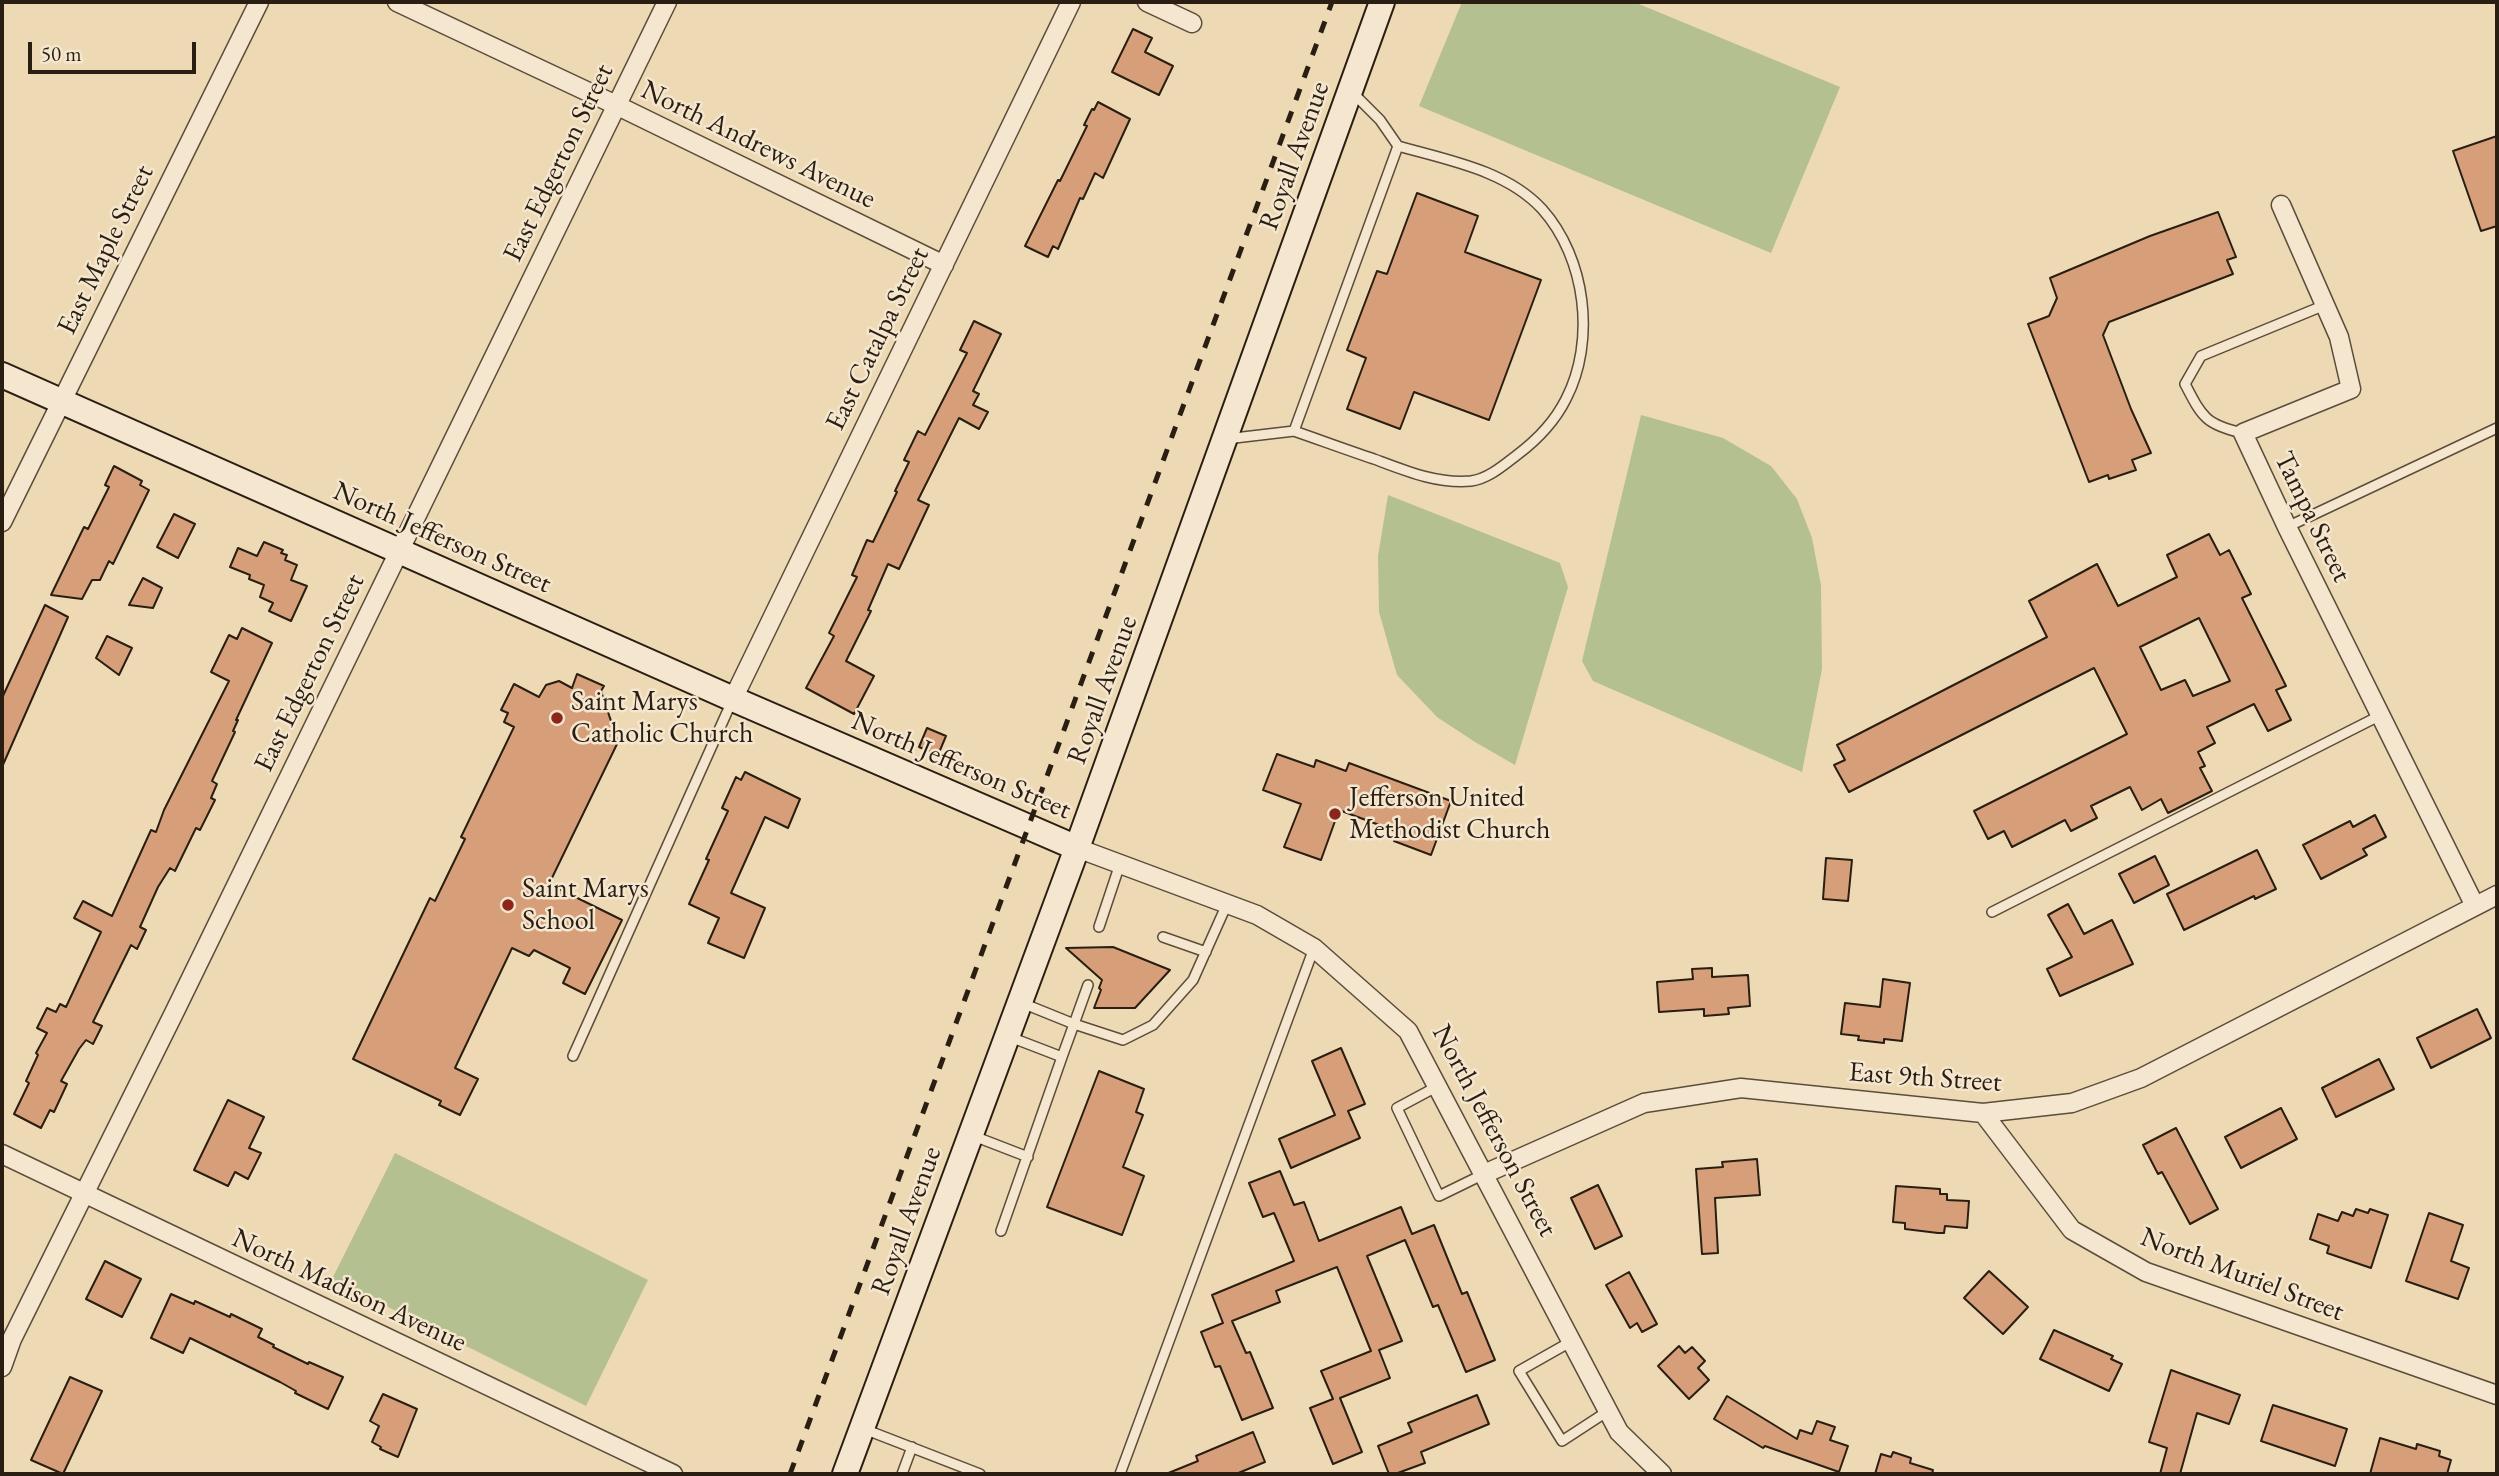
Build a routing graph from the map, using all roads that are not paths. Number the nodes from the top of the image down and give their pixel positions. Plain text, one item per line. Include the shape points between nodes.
1 (259, 2) edge
2 (397, 2) edge
3 (667, 2) edge
4 (1071, 2) edge
5 (1147, 2) edge
6 (1382, 2) edge
7 (1192, 23) dead end
8 (1350, 90) junction
9 (616, 105) junction
10 (1398, 146) junction
11 (2281, 205) dead end
12 (944, 265) junction
13 (2325, 305) junction
14 (2, 375) edge
15 (60, 401) junction
16 (2497, 428) edge
17 (1294, 431) junction
18 (2243, 433) junction
19 (1224, 440) junction
20 (2, 522) edge
21 (2287, 527) junction
22 (398, 551) junction
23 (733, 699) junction
24 (2381, 715) junction
25 (1077, 848) junction
26 (1120, 864) junction
27 (2497, 895) edge
28 (1227, 904) junction
29 (2475, 906) junction
30 (1992, 912) dead end
31 (1099, 927) dead end
32 (1163, 937) dead end
33 (1314, 948) junction
34 (1206, 952) junction
35 (1088, 985) dead end
36 (1020, 1003) junction
37 (1074, 1024) junction
38 (1007, 1036) junction
39 (573, 1056) dead end
40 (1062, 1057) junction
41 (1438, 1086) junction
42 (1983, 1113) junction
43 (971, 1135) junction
44 (2, 1154) edge
45 (1028, 1157) junction
46 (1484, 1174) junction
47 (85, 1195) junction
48 (1001, 1231) dead end
49 (1572, 1341) junction
50 (2, 1367) edge
51 (2494, 1388) edge
52 (1608, 1411) junction
53 (862, 1428) junction
54 (912, 1447) junction
55 (673, 1474) edge
56 (845, 1474) edge
57 (902, 1474) edge
58 (980, 1474) edge
59 (1121, 1474) edge
60 (1662, 1474) edge

1 - 15 street, East Maple Street
2 - 9 street, North Andrews Avenue
3 - 9 street, East Edgerton Street
4 - 12 street, East Catalpa Street
5 - 7 street
6 - 8 street, Royall Avenue
8 - 10 lane
8 - 19 street, Royall Avenue
9 - 12 street, North Andrews Avenue
9 - 22 street, East Edgerton Street
10 - 17 lane
10 - 17 lane via 1506,180 1542,209 1556,228 1579,280 1582,311 1578,363 1567,397 1541,434 1497,470 1476,480 1422,477
11 - 13 street, Tampa Street
12 - 23 street, East Catalpa Street
13 - 18 street, Tampa Street via 2339,337 2351,389
13 - 18 lane via 2201,356 2185,384 2200,413 2219,428
14 - 15 street, North Jefferson Street
15 - 20 street, East Maple Street
15 - 22 street, North Jefferson Street
16 - 21 lane
17 - 19 lane
18 - 21 street, Tampa Street
19 - 25 street, Royall Avenue
21 - 24 street, Tampa Street
22 - 23 street, North Jefferson Street
22 - 47 street, East Edgerton Street
23 - 25 street, North Jefferson Street
23 - 39 lane
24 - 29 street, Tampa Street
24 - 30 lane
25 - 26 street, North Jefferson Street
25 - 36 street, Royall Avenue
26 - 28 street, North Jefferson Street
26 - 31 lane
27 - 29 street, East 9th Street
28 - 33 street, North Jefferson Street via 1257,915
28 - 34 lane
29 - 42 street, East 9th Street via 2141,1078 2072,1103
32 - 34 lane
33 - 41 street, North Jefferson Street via 1408,1031
33 - 59 lane
34 - 37 lane via 1193,980 1153,1025 1123,1040
35 - 37 lane
36 - 37 lane
36 - 38 street, Royall Avenue
37 - 40 lane
38 - 40 lane
38 - 43 street, Royall Avenue
40 - 45 lane
41 - 46 street, North Jefferson Street
41 - 46 lane via 1397,1108 1439,1196
42 - 46 street, East 9th Street via 1741,1088 1643,1103
42 - 51 street, North Muriel Street via 2071,1230 2146,1272
43 - 45 lane
43 - 53 street, Royall Avenue
44 - 47 street, North Madison Avenue
45 - 48 lane
46 - 49 street, North Jefferson Street
47 - 50 street, East Edgerton Street
47 - 55 street, North Madison Avenue
49 - 52 street, North Jefferson Street
49 - 52 lane via 1520,1371 1562,1441
52 - 60 street, North Jefferson Street via 1619,1432
53 - 54 lane
53 - 56 street, Royall Avenue
54 - 57 lane
54 - 58 lane

